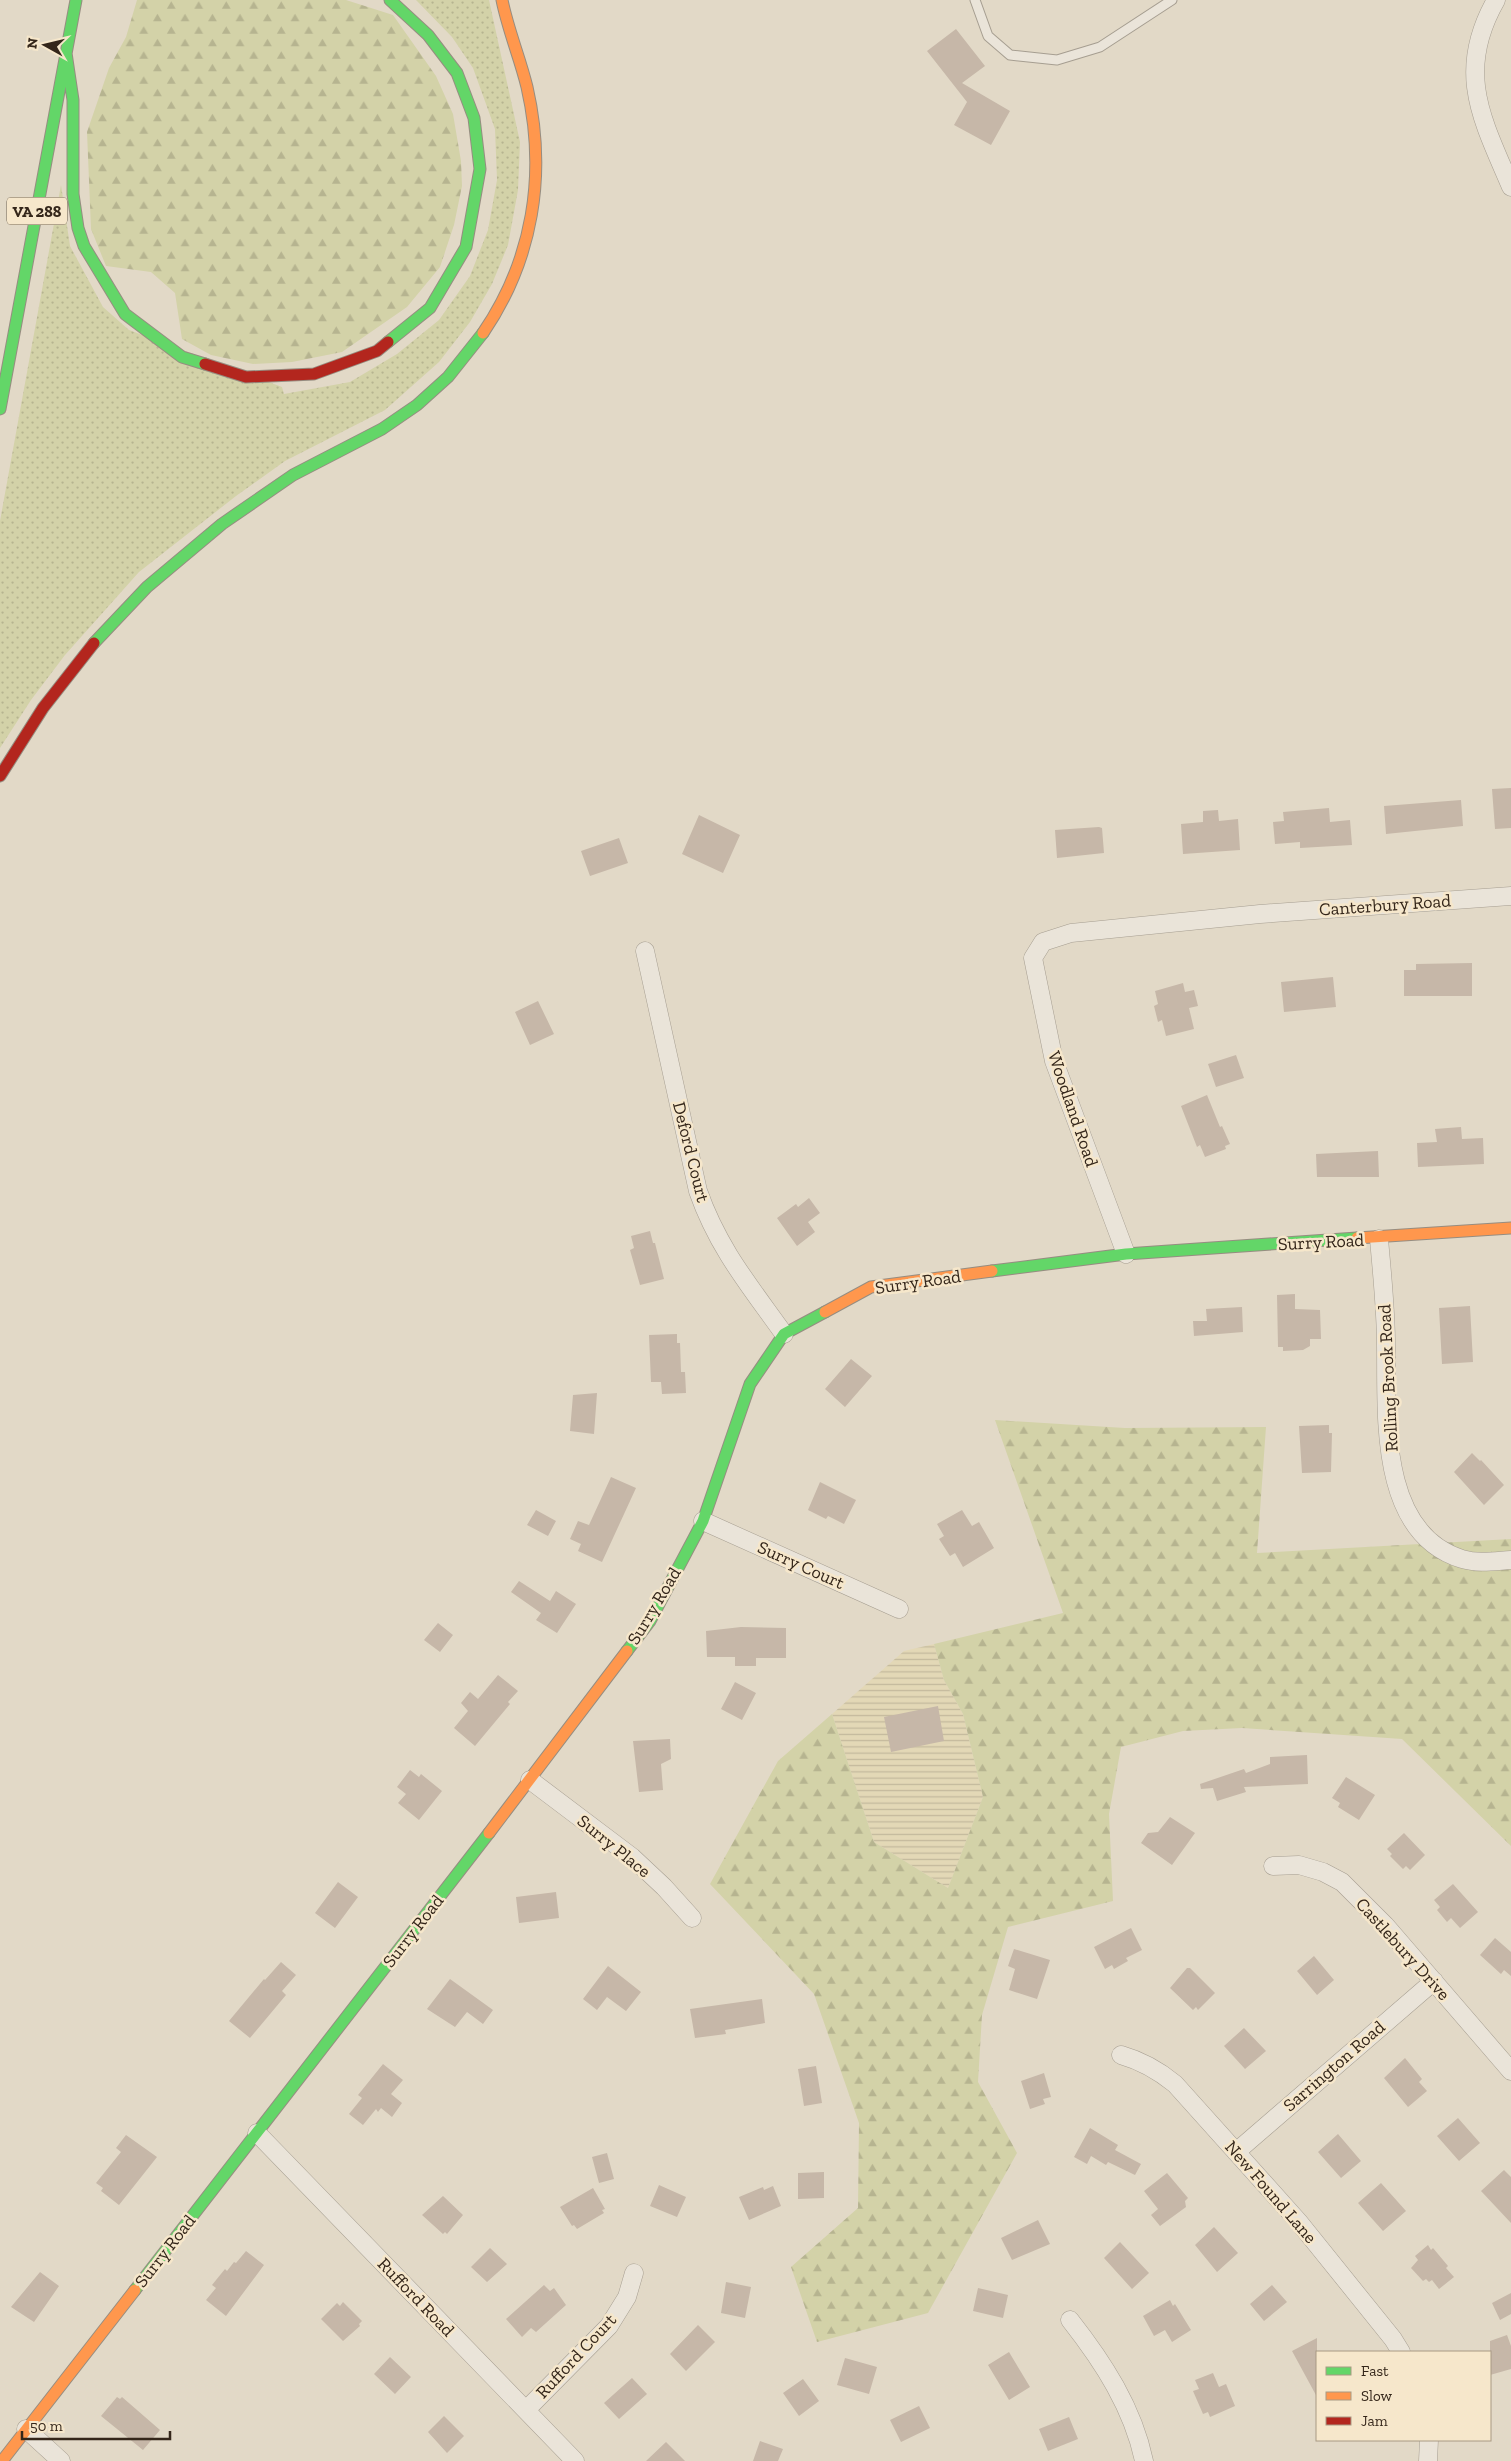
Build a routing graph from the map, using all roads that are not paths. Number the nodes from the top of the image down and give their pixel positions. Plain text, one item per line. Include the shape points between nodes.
1 (76, 0) edge
2 (390, 0) edge
3 (502, 0) edge
4 (975, 0) edge
5 (1172, 0) edge
6 (1496, 0) edge
7 (66, 53) junction
8 (1511, 187) edge
9 (0, 408) edge
10 (0, 776) edge
11 (1511, 896) edge
12 (1260, 914) joint
13 (645, 951) dead end
14 (1511, 1228) edge
15 (1379, 1239) junction
16 (1126, 1254) junction
17 (784, 1334) junction
18 (703, 1521) junction
19 (1511, 1560) edge
20 (899, 1609) dead end
21 (530, 1780) junction
22 (1273, 1866) dead end
23 (692, 1918) dead end
24 (1434, 1981) junction
25 (1121, 2055) dead end
26 (1511, 2071) edge
27 (257, 2133) junction
28 (1236, 2152) junction
29 (634, 2274) dead end
30 (1070, 2320) dead end
31 (1400, 2351) edge
32 (526, 2410) junction
33 (26, 2429) junction
34 (1429, 2441) edge
35 (2, 2461) edge
36 (61, 2461) edge
37 (575, 2461) edge
38 (1144, 2461) edge
39 (1428, 2461) edge

1 - 7 main road, VA 288
2 - 7 main road via 432,39 456,70 467,93 480,155 480,187 474,225 464,255 449,283 426,313 381,350 353,364 323,373 259,378 222,372 169,350 146,334 119,306 96,272 76,214 70,166 73,104
3 - 10 main road via 532,117 535,197 524,253 485,332 459,368 413,408 381,429 275,486 209,533 163,572 80,659 43,708
4 - 5 lane via 988,36 1010,55 1057,60 1100,48
6 - 8 street via 1474,62 1475,90 1481,118
7 - 9 main road, VA 288 via 10,334
11 - 12 street, Canterbury Road
12 - 16 street, Woodland Road via 1071,933 1042,942 1033,958 1054,1061
13 - 17 street, Deford Court via 698,1191 708,1221 723,1248
14 - 15 main road, Surry Road
15 - 16 main road, Surry Road
15 - 19 street, Rolling Brook Road via 1386,1322 1387,1430 1404,1506 1415,1526 1443,1551 1462,1559 1483,1562
16 - 17 main road, Surry Road via 871,1287
17 - 18 main road, Surry Road via 750,1384
18 - 20 street, Surry Court
18 - 21 main road, Surry Road via 650,1621
21 - 23 street, Surry Place via 632,1857
21 - 27 main road, Surry Road
22 - 24 street, Castlebury Drive via 1298,1865 1342,1882
24 - 26 street, Castlebury Drive
24 - 28 street, Sarrington Road
25 - 28 street, New Found Lane via 1137,2059 1165,2075
27 - 32 street, Rufford Road
27 - 33 main road, Surry Road
28 - 31 street, New Found Lane via 1298,2221
29 - 32 street, Rufford Court via 627,2297 609,2326
30 - 38 street via 1113,2381 1139,2437
32 - 37 street, Rufford Road
33 - 35 main road, Surry Road
33 - 36 street
34 - 39 street

